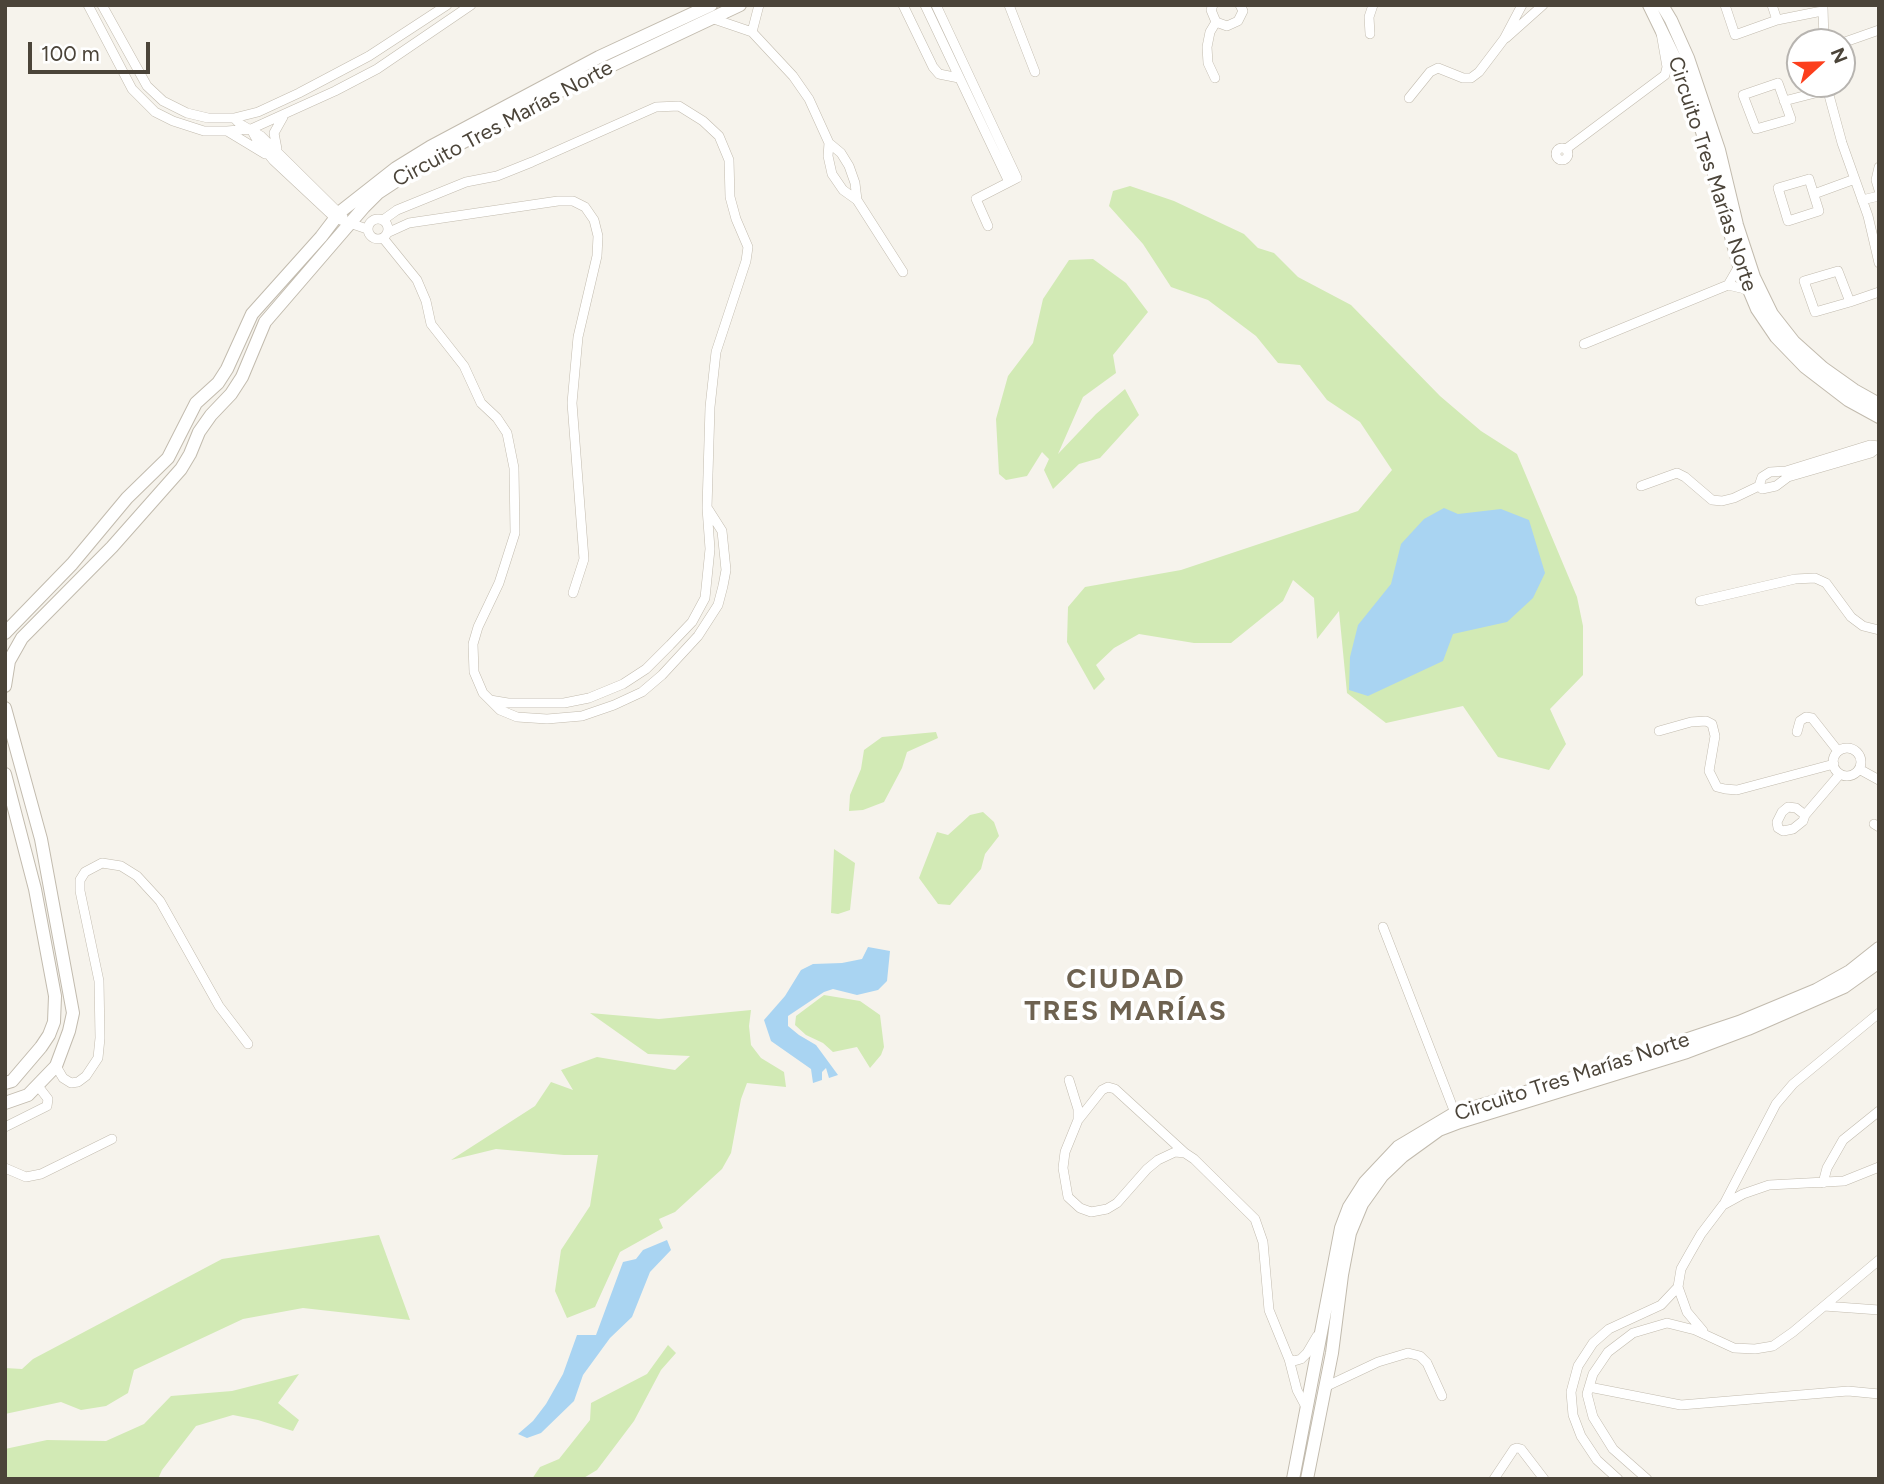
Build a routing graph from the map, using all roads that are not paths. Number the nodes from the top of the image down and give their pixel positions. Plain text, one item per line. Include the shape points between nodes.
1 (88, 5) edge
2 (102, 5) edge
3 (447, 5) edge
4 (471, 5) edge
5 (740, 5) edge
6 (759, 5) edge
7 (903, 5) edge
8 (925, 5) edge
9 (936, 5) edge
10 (1009, 5) edge
11 (1213, 5) edge
12 (1240, 5) edge
13 (1373, 5) edge
14 (1522, 5) edge
15 (1543, 5) edge
16 (1649, 5) edge
17 (1662, 5) edge
18 (1725, 5) edge
19 (1772, 5) edge
20 (1823, 8) edge
21 (711, 12) edge
22 (1777, 20) junction
23 (1216, 22) junction
24 (1665, 24) junction
25 (1824, 28) edge
26 (1877, 30) edge
27 (752, 32) junction
28 (1370, 34) dead end
29 (1856, 38) edge
30 (1504, 39) junction
31 (1035, 72) dead end
32 (1665, 75) junction
33 (1215, 78) dead end
34 (1685, 79) junction
35 (965, 81) junction
36 (1409, 98) dead end
37 (1793, 98) edge
38 (1830, 98) edge
39 (1784, 101) junction
40 (258, 112) junction
41 (283, 116) junction
42 (234, 118) junction
43 (251, 129) junction
44 (227, 131) junction
45 (829, 142) junction
46 (1566, 149) dead end
47 (276, 157) junction
48 (1879, 167) edge
49 (1856, 183) junction
50 (1877, 185) edge
51 (1814, 194) junction
52 (1879, 196) edge
53 (856, 200) junction
54 (1862, 200) junction
55 (337, 215) junction
56 (383, 220) junction
57 (349, 223) junction
58 (988, 226) dead end
59 (367, 229) junction
60 (385, 236) junction
61 (1879, 263) edge
62 (1739, 266) junction
63 (903, 272) dead end
64 (1728, 285) junction
65 (1749, 290) junction
66 (1879, 292) edge
67 (1850, 302) junction
68 (1584, 344) dead end
69 (1851, 395) junction
70 (1879, 404) edge
71 (1879, 417) edge
72 (1879, 446) edge
73 (1787, 474) junction
74 (1641, 486) dead end
75 (1759, 486) junction
76 (707, 508) junction
77 (573, 593) dead end
78 (1700, 601) dead end
79 (1879, 630) edge
80 (5, 633) edge
81 (5, 686) edge
82 (490, 699) junction
83 (5, 708) edge
84 (1659, 731) dead end
85 (1797, 732) dead end
86 (1838, 751) junction
87 (1834, 764) junction
88 (1859, 769) junction
89 (5, 774) edge
90 (1840, 774) junction
91 (1879, 780) edge
92 (1805, 815) dead end
93 (1383, 927) dead end
94 (1879, 948) edge
95 (1879, 962) edge
96 (1879, 1013) edge
97 (248, 1044) dead end
98 (1686, 1047) junction
99 (41, 1048) junction
100 (57, 1063) junction
101 (1069, 1080) dead end
102 (8, 1082) edge
103 (38, 1086) junction
104 (28, 1095) junction
105 (5, 1103) edge
106 (1879, 1111) edge
107 (1455, 1114) junction
108 (1077, 1120) junction
109 (5, 1127) edge
110 (112, 1139) dead end
111 (1401, 1151) junction
112 (1185, 1153) junction
113 (1879, 1167) edge
114 (5, 1168) edge
115 (1823, 1183) junction
116 (1723, 1205) junction
117 (1879, 1260) edge
118 (1678, 1287) junction
119 (1824, 1306) junction
120 (1879, 1310) edge
121 (1321, 1328) junction
122 (1711, 1339) junction
123 (1289, 1359) junction
124 (1325, 1387) junction
125 (1589, 1387) junction
126 (1879, 1394) edge
127 (1442, 1396) dead end
128 (1306, 1407) junction
129 (1613, 1449) junction
130 (1597, 1460) junction
131 (1632, 1466) junction
132 (1293, 1479) edge
133 (1307, 1479) edge
134 (1494, 1479) edge
135 (1544, 1479) edge
136 (1619, 1479) edge
137 (1647, 1479) edge

1 - 44 street via 132,89 155,112 204,131
2 - 42 street via 147,86 163,101 187,113
3 - 40 street via 369,56
4 - 41 street via 377,69
5 - 21 street, Circuito Tres Marías Norte
6 - 27 street
7 - 35 street via 939,74
8 - 35 street
9 - 35 street
10 - 31 street
11 - 23 street
12 - 23 street via 1238,22 1227,26
13 - 28 street
14 - 30 street
15 - 30 street
16 - 24 street, Circuito Tres Marías Norte
17 - 24 street, Circuito Tres Marías Norte
18 - 22 street via 1735,35
19 - 22 street
20 - 22 street
20 - 25 street
21 - 27 street
21 - 55 street, Circuito Tres Marías Norte via 599,57 430,147
21 - 57 street, Circuito Tres Marías Norte via 413,170 378,193
23 - 33 street via 1207,47
24 - 32 street via 1661,38
24 - 34 street, Circuito Tres Marías Norte
24 - 69 street, Circuito Tres Marías Norte via 1688,58 1754,277 1772,314 1794,342
26 - 29 street
27 - 45 street via 809,99
30 - 36 street via 1471,78 1438,68
32 - 34 street
32 - 46 street
34 - 62 street, Circuito Tres Marías Norte
35 - 58 street via 1009,182 976,199
37 - 39 street
38 - 49 street
39 - 39 street via 1778,83 1744,95 1756,129 1791,119
40 - 42 street
40 - 43 street
41 - 43 street
41 - 47 street via 274,133
42 - 43 street
43 - 44 street
43 - 47 street
44 - 47 street
45 - 53 street via 849,166
45 - 53 street via 832,174
47 - 55 street
48 - 50 street
49 - 50 street
49 - 51 street
49 - 54 street
51 - 51 street via 1809,179 1778,188 1788,221 1819,211
52 - 54 street
53 - 63 street
54 - 61 street
55 - 57 street
55 - 80 street, Circuito Tres Marías Norte via 252,314 227,369 196,403 167,458
56 - 59 street via 376,219
56 - 60 street
56 - 76 street via 397,210 466,182 497,176 656,107 680,106 703,121 719,136 729,160 730,197 748,247 716,352 709,407
57 - 59 street
57 - 81 street, Circuito Tres Marías Norte via 265,322 242,377 198,432 181,469 22,638 9,661
59 - 60 street via 376,240
60 - 77 street via 409,223 558,201 585,207 594,220 597,256 578,337 572,403 584,559
60 - 82 street via 417,280 431,324 464,366 481,403 508,433 514,468 515,533 473,644 474,673
62 - 64 street
62 - 65 street, Circuito Tres Marías Norte
64 - 65 street
64 - 68 street
65 - 69 street, Circuito Tres Marías Norte via 1776,337 1805,367
66 - 67 street
67 - 67 street via 1815,312 1804,281 1838,271
69 - 70 street, Circuito Tres Marías Norte
69 - 71 street, Circuito Tres Marías Norte
72 - 73 street via 1871,453
73 - 75 street via 1770,472
73 - 75 street via 1784,482 1768,489
74 - 75 street via 1677,473 1712,500 1722,501
76 - 82 street via 705,598 692,622 646,669 623,684 565,703 508,704
76 - 82 street via 722,531 723,586 718,604 698,636 662,675 642,692 582,716 517,717 500,710
78 - 79 street via 1815,578 1826,583 1851,617
83 - 100 street via 41,839 71,996 73,1013
84 - 87 street via 1691,722 1712,724 1715,736 1709,771 1717,787 1725,789 1737,790
85 - 86 street via 1800,721 1812,718
86 - 87 street
86 - 88 street via 1855,751
87 - 90 street
88 - 90 street
88 - 91 street
89 - 99 street via 35,889 55,996 54,1022
90 - 92 street
93 - 107 street
94 - 98 street, Circuito Tres Marías Norte via 1815,990
95 - 98 street, Circuito Tres Marías Norte via 1844,987 1802,1007
96 - 116 street via 1784,1094
97 - 100 street via 219,1006 160,901 137,876 121,866 102,863 80,880 99,981 98,1058 86,1076 71,1083 63,1078
98 - 107 street, Circuito Tres Marías Norte
98 - 111 street, Circuito Tres Marías Norte via 1460,1122
99 - 100 street via 52,1052
99 - 102 street
100 - 103 street
101 - 108 street
102 - 104 street
103 - 104 street
103 - 109 street via 48,1099 47,1106
104 - 105 street
106 - 115 street via 1843,1140
107 - 111 street, Circuito Tres Marías Norte
108 - 112 street via 1102,1090 1115,1089
108 - 112 street via 1065,1152 1064,1183 1068,1196 1091,1212 1117,1203 1158,1160
110 - 114 street via 41,1174 26,1177
111 - 121 street, Circuito Tres Marías Norte via 1365,1182 1349,1207
111 - 124 street, Circuito Tres Marías Norte via 1363,1204 1350,1233
112 - 123 street via 1255,1219 1263,1242 1269,1310
113 - 115 street via 1844,1181
115 - 116 street via 1769,1185
116 - 118 street via 1695,1243 1681,1269
117 - 119 street
118 - 122 street via 1687,1312
118 - 130 street via 1661,1304 1609,1329 1578,1366 1570,1392 1573,1415
119 - 120 street
119 - 122 street via 1773,1346 1734,1348
121 - 123 street via 1301,1359
121 - 128 street, Circuito Tres Marías Norte
122 - 125 street via 1667,1323 1633,1333 1608,1352
123 - 128 street
124 - 127 street via 1408,1353 1427,1363
124 - 133 street, Circuito Tres Marías Norte
125 - 126 street via 1681,1405 1848,1391
125 - 129 street via 1593,1417
128 - 132 street, Circuito Tres Marías Norte
129 - 130 street via 1607,1459
129 - 131 street
130 - 136 street
131 - 136 street via 1622,1470
131 - 137 street
134 - 135 street via 1517,1448

